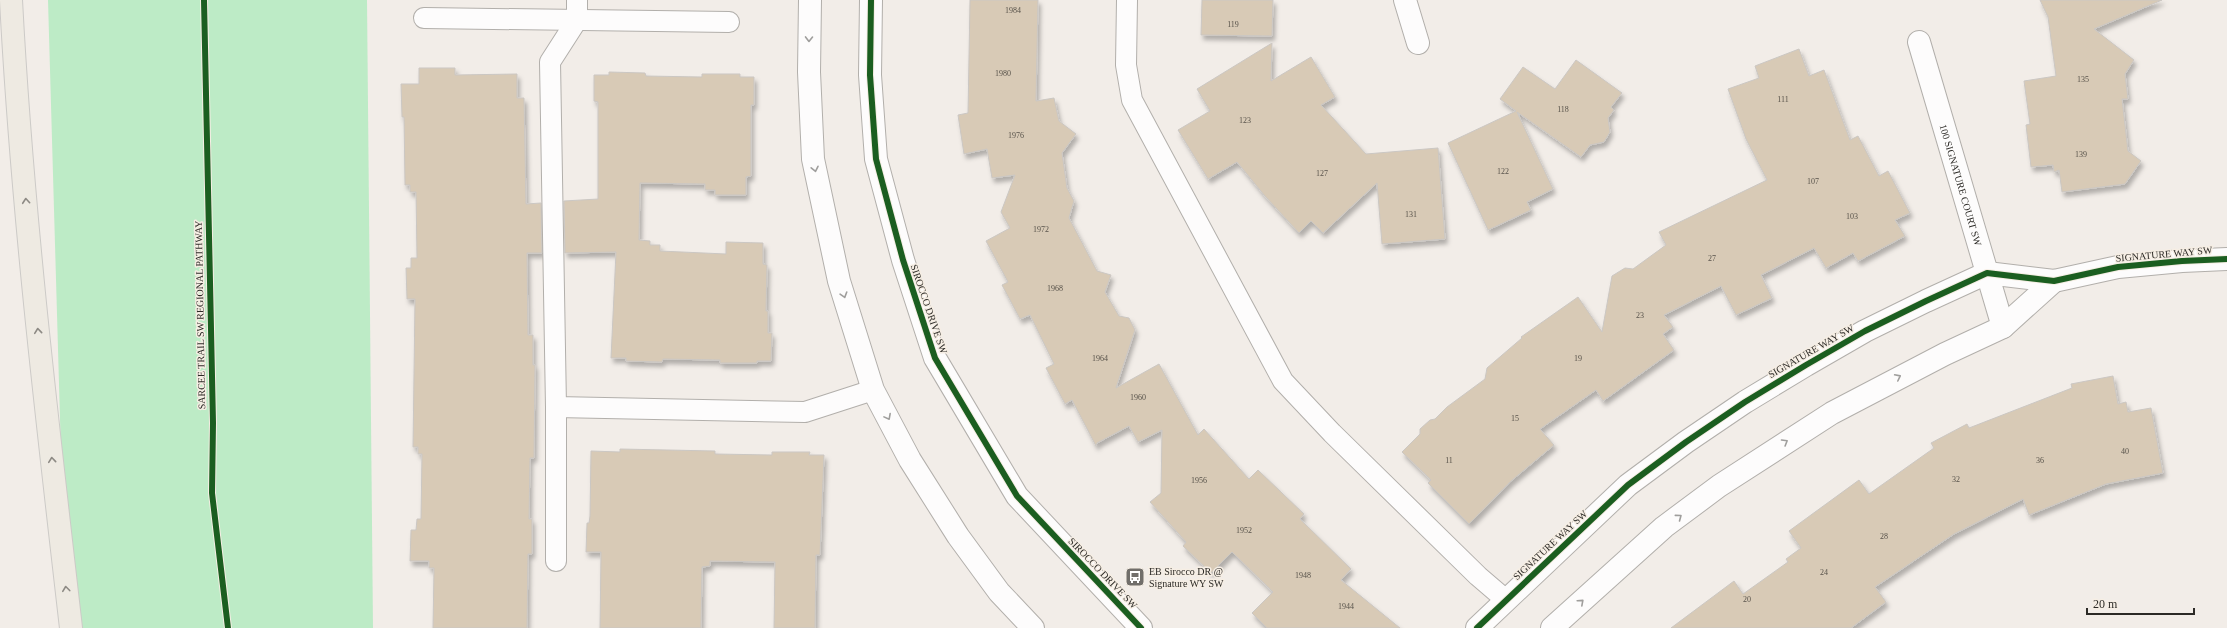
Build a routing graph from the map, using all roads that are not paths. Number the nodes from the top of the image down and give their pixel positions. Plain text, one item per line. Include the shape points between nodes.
1 (11, 0) edge
2 (577, 0) edge
3 (810, 0) edge
4 (871, 0) edge
5 (1127, 0) edge
6 (1405, 0) edge
7 (424, 18) dead end
8 (577, 20) junction
9 (729, 22) dead end
10 (1919, 42) dead end
11 (1418, 43) dead end
12 (2227, 259) edge
13 (1987, 273) junction
14 (2054, 281) junction
15 (2003, 327) junction
16 (873, 390) junction
17 (556, 407) junction
18 (556, 561) dead end
19 (1506, 600) junction
20 (71, 628) edge
21 (1033, 628) edge
22 (1141, 628) edge
23 (1477, 628) edge
24 (1552, 628) edge

20 -> 1 highway via 34,298 15,78
2 - 8 lane
3 -> 16 street via 809,72 813,160 839,281
4 - 22 street, SIROCCO DRIVE SW via 870,75 876,159 902,260 935,358 1017,496
5 - 19 lane via 1126,65 1132,100 1284,381 1332,433 1478,576
6 - 11 street
7 - 8 lane
8 - 9 lane
8 - 17 lane via 550,62
10 - 13 street, 100 SIGNATURE COURT SW
12 - 14 street, SIGNATURE WAY SW via 2118,267
13 - 14 street, SIGNATURE WAY SW
13 - 15 street, 100 SIGNATURE COURT SW
13 - 19 street, SIGNATURE WAY SW via 1865,331 1745,402 1628,485
14 - 15 street, SIGNATURE WAY SW
24 -> 15 street, SIGNATURE WAY SW via 1664,527 1719,486 1775,449 1888,382
16 - 17 lane via 805,412
16 -> 21 street via 910,460 958,536 999,592
17 - 18 lane
19 - 23 street, SIGNATURE WAY SW

